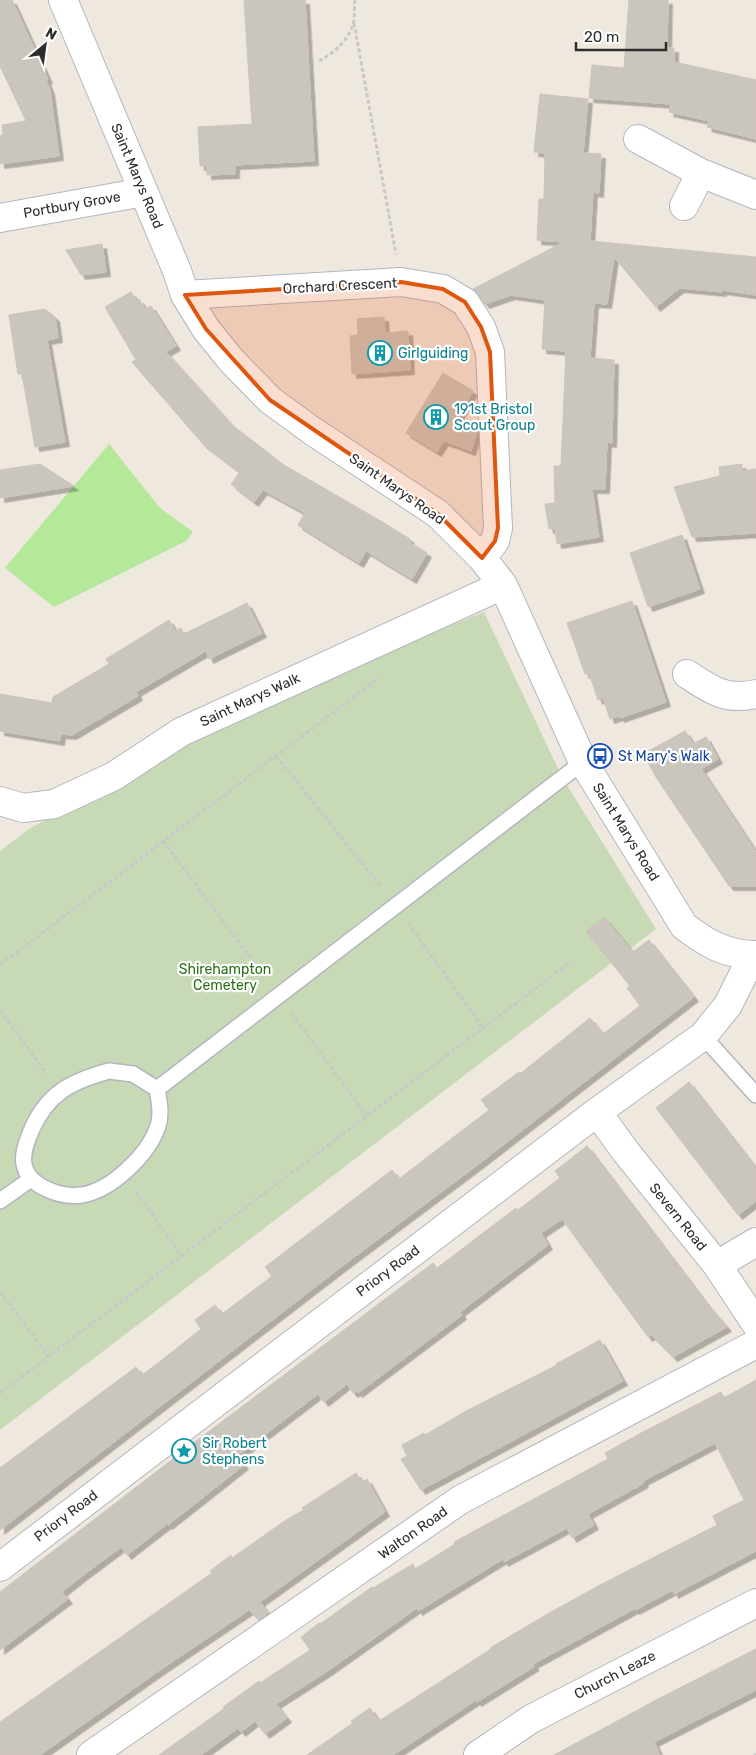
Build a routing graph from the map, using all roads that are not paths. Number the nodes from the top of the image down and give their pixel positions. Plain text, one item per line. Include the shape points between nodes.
1 (63, 0) edge
2 (638, 139) dead end
3 (701, 173) junction
4 (144, 192) junction
5 (756, 195) edge
6 (684, 206) dead end
7 (0, 218) edge
8 (185, 295) junction
9 (482, 558) junction
10 (503, 584) junction
11 (687, 674) dead end
12 (756, 694) edge
13 (583, 762) junction
14 (0, 802) edge
15 (755, 955) edge
16 (704, 1036) junction
17 (157, 1088) junction
18 (756, 1095) edge
19 (596, 1112) junction
20 (31, 1179) junction
21 (0, 1201) edge
22 (756, 1242) edge
23 (717, 1266) junction
24 (756, 1324) edge
25 (756, 1344) edge
26 (0, 1567) edge
27 (756, 1603) edge
28 (92, 1755) edge
29 (478, 1755) edge

1 - 4 street, Saint Marys Road
2 - 3 street
3 - 5 street
3 - 6 street
4 - 7 street, Portbury Grove
4 - 8 street, Saint Marys Road
8 - 9 street, Saint Marys Road via 230,360 270,400 438,514
8 - 9 street, Orchard Crescent via 401,282 443,290 465,302 481,327 490,352 498,528 495,541
9 - 10 street, Saint Marys Road
10 - 13 street, Saint Marys Road
10 - 14 street, Saint Marys Walk via 181,732 114,776 54,804 23,808
11 - 12 street via 712,691 741,697
13 - 15 street, Saint Marys Road via 684,926 708,944
13 - 17 lane
15 - 16 street, Priory Road via 728,1005
16 - 18 lane
16 - 19 street, Priory Road
17 - 20 lane via 160,1105 158,1126 146,1149 122,1174 105,1186 82,1195 57,1193
17 - 20 lane via 133,1074 108,1071 81,1079 59,1091 44,1109 25,1145 24,1164
19 - 23 street, Severn Road
19 - 26 street, Priory Road
20 - 21 lane
22 - 23 street
23 - 24 street, Severn Road
25 - 28 street, Walton Road via 460,1500
27 - 29 street, Church Leaze via 531,1719

